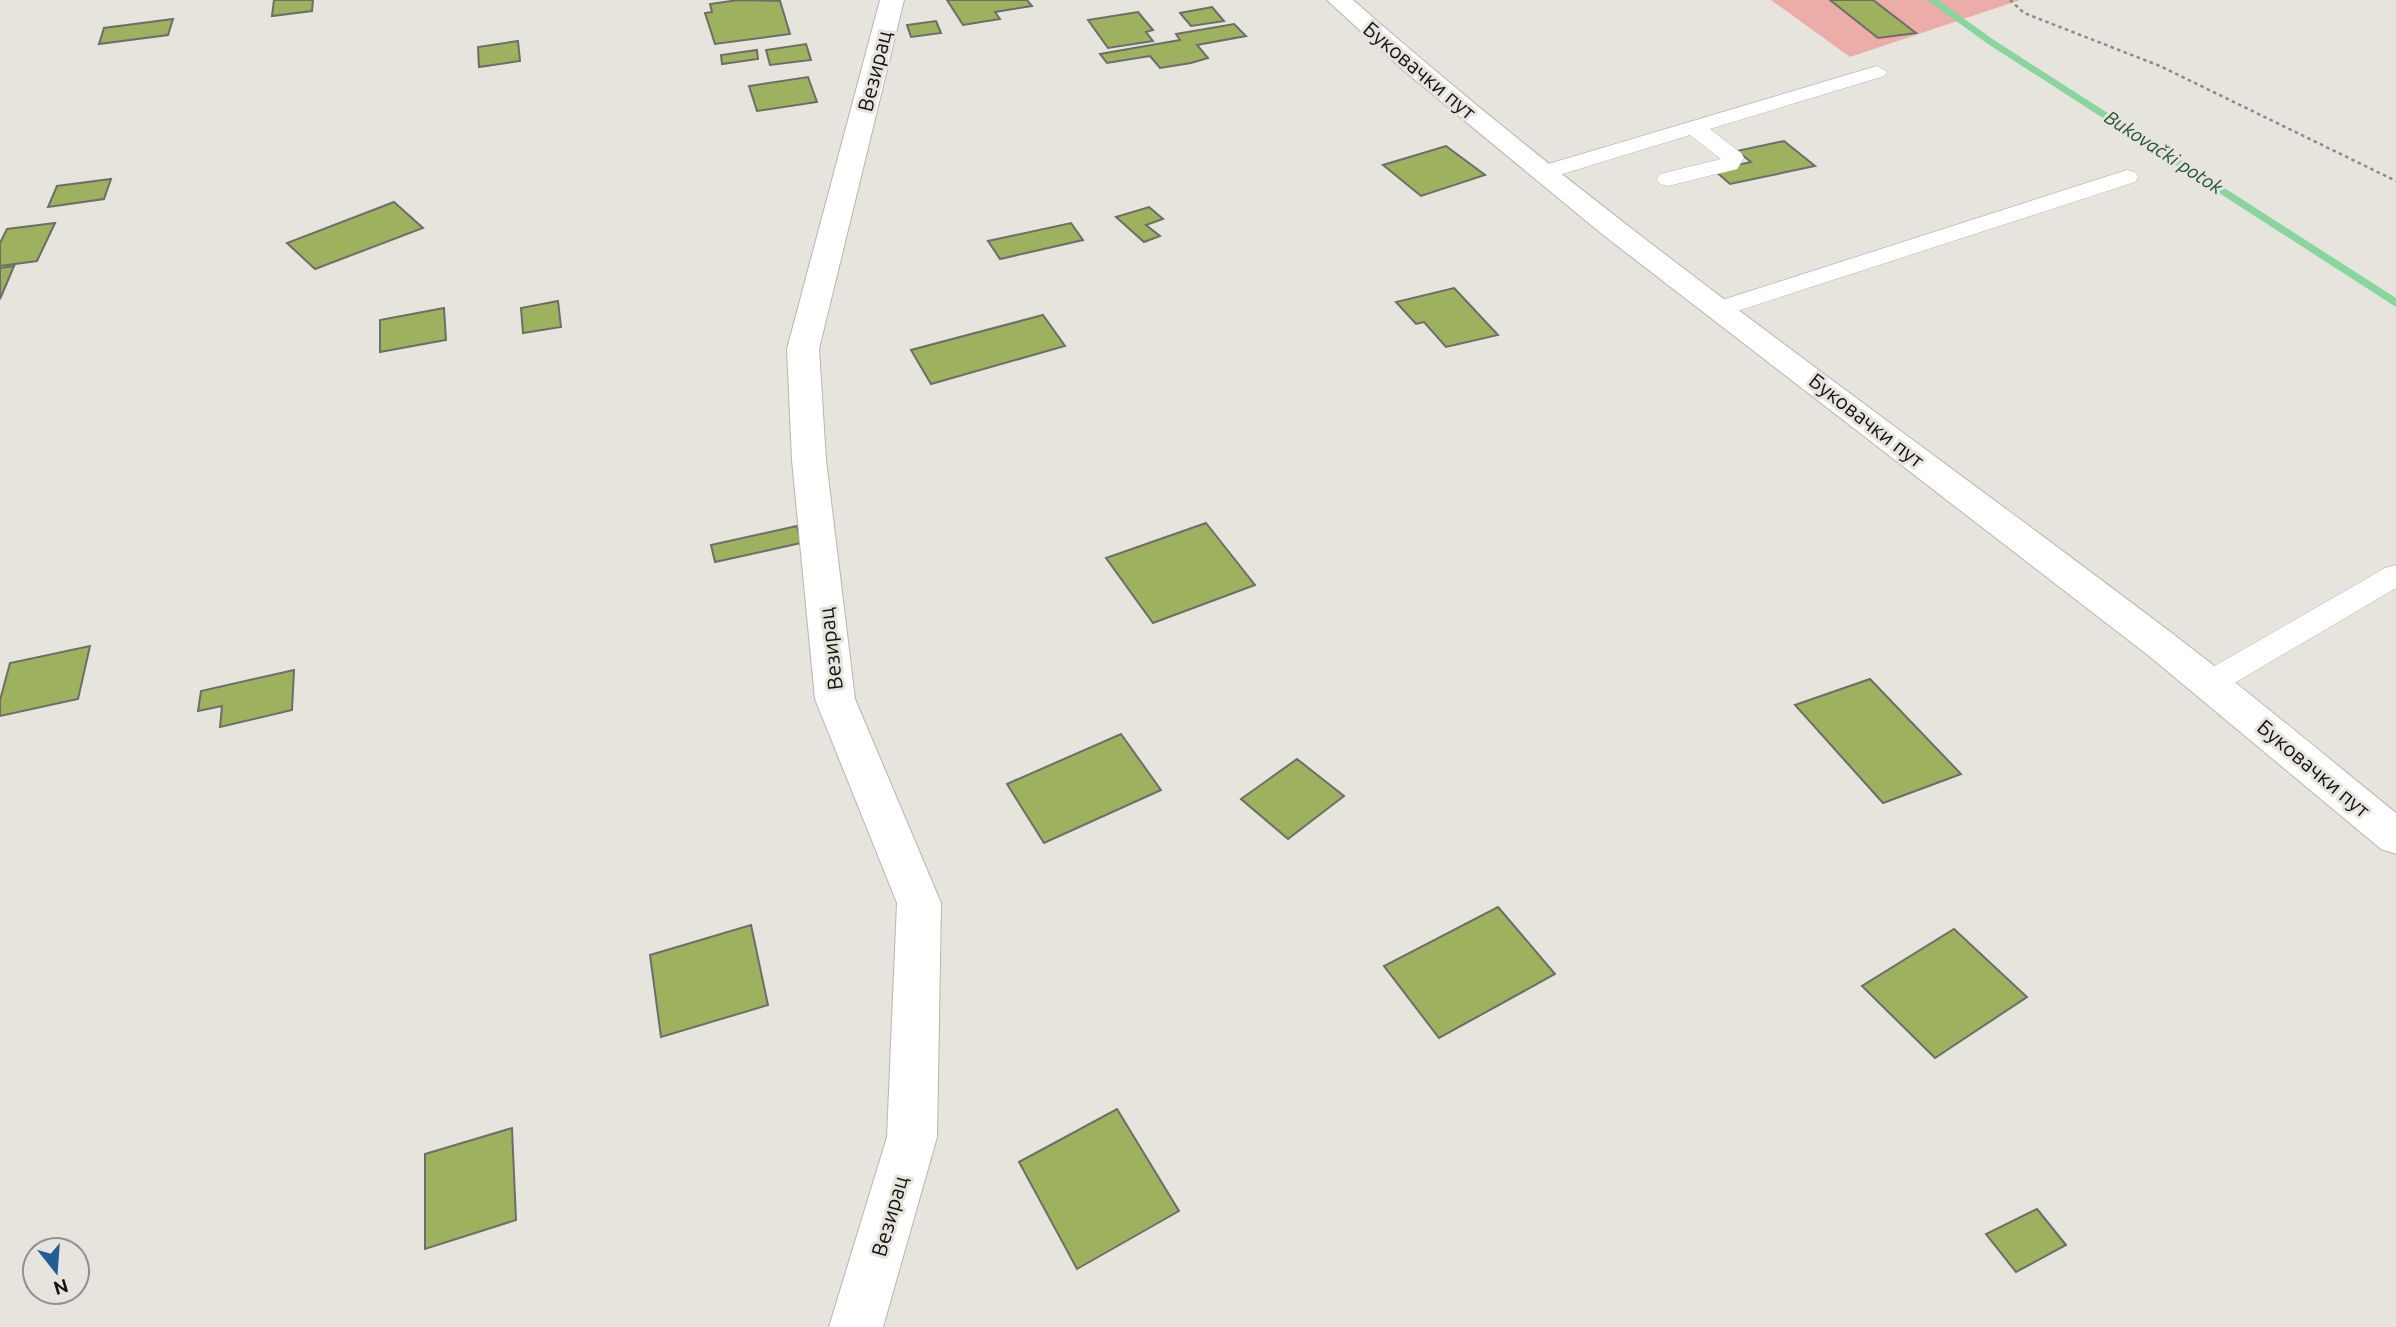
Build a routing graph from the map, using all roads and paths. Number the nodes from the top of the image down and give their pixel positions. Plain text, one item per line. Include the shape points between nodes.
1 (892, 0) edge
2 (1339, 0) edge
3 (2010, 0) edge
4 (1877, 72) dead end
5 (1693, 127) junction
6 (1543, 173) junction
7 (2127, 177) dead end
8 (1668, 180) dead end
9 (2396, 181) edge
10 (1719, 309) junction
11 (2396, 575) edge
12 (2210, 683) junction
13 (2396, 837) edge
14 (856, 1327) edge

1 - 14 street, Везирац via 803,349 809,460 835,699 919,904 912,1137
2 - 6 street, Буковачки пут
3 - 9 path via 2024,13 2160,66
4 - 5 lane
5 - 6 lane
5 - 8 lane via 1733,159 1729,164
6 - 10 street, Буковачки пут
7 - 10 lane
10 - 12 street, Буковачки пут
11 - 12 lane
12 - 13 street, Буковачки пут

